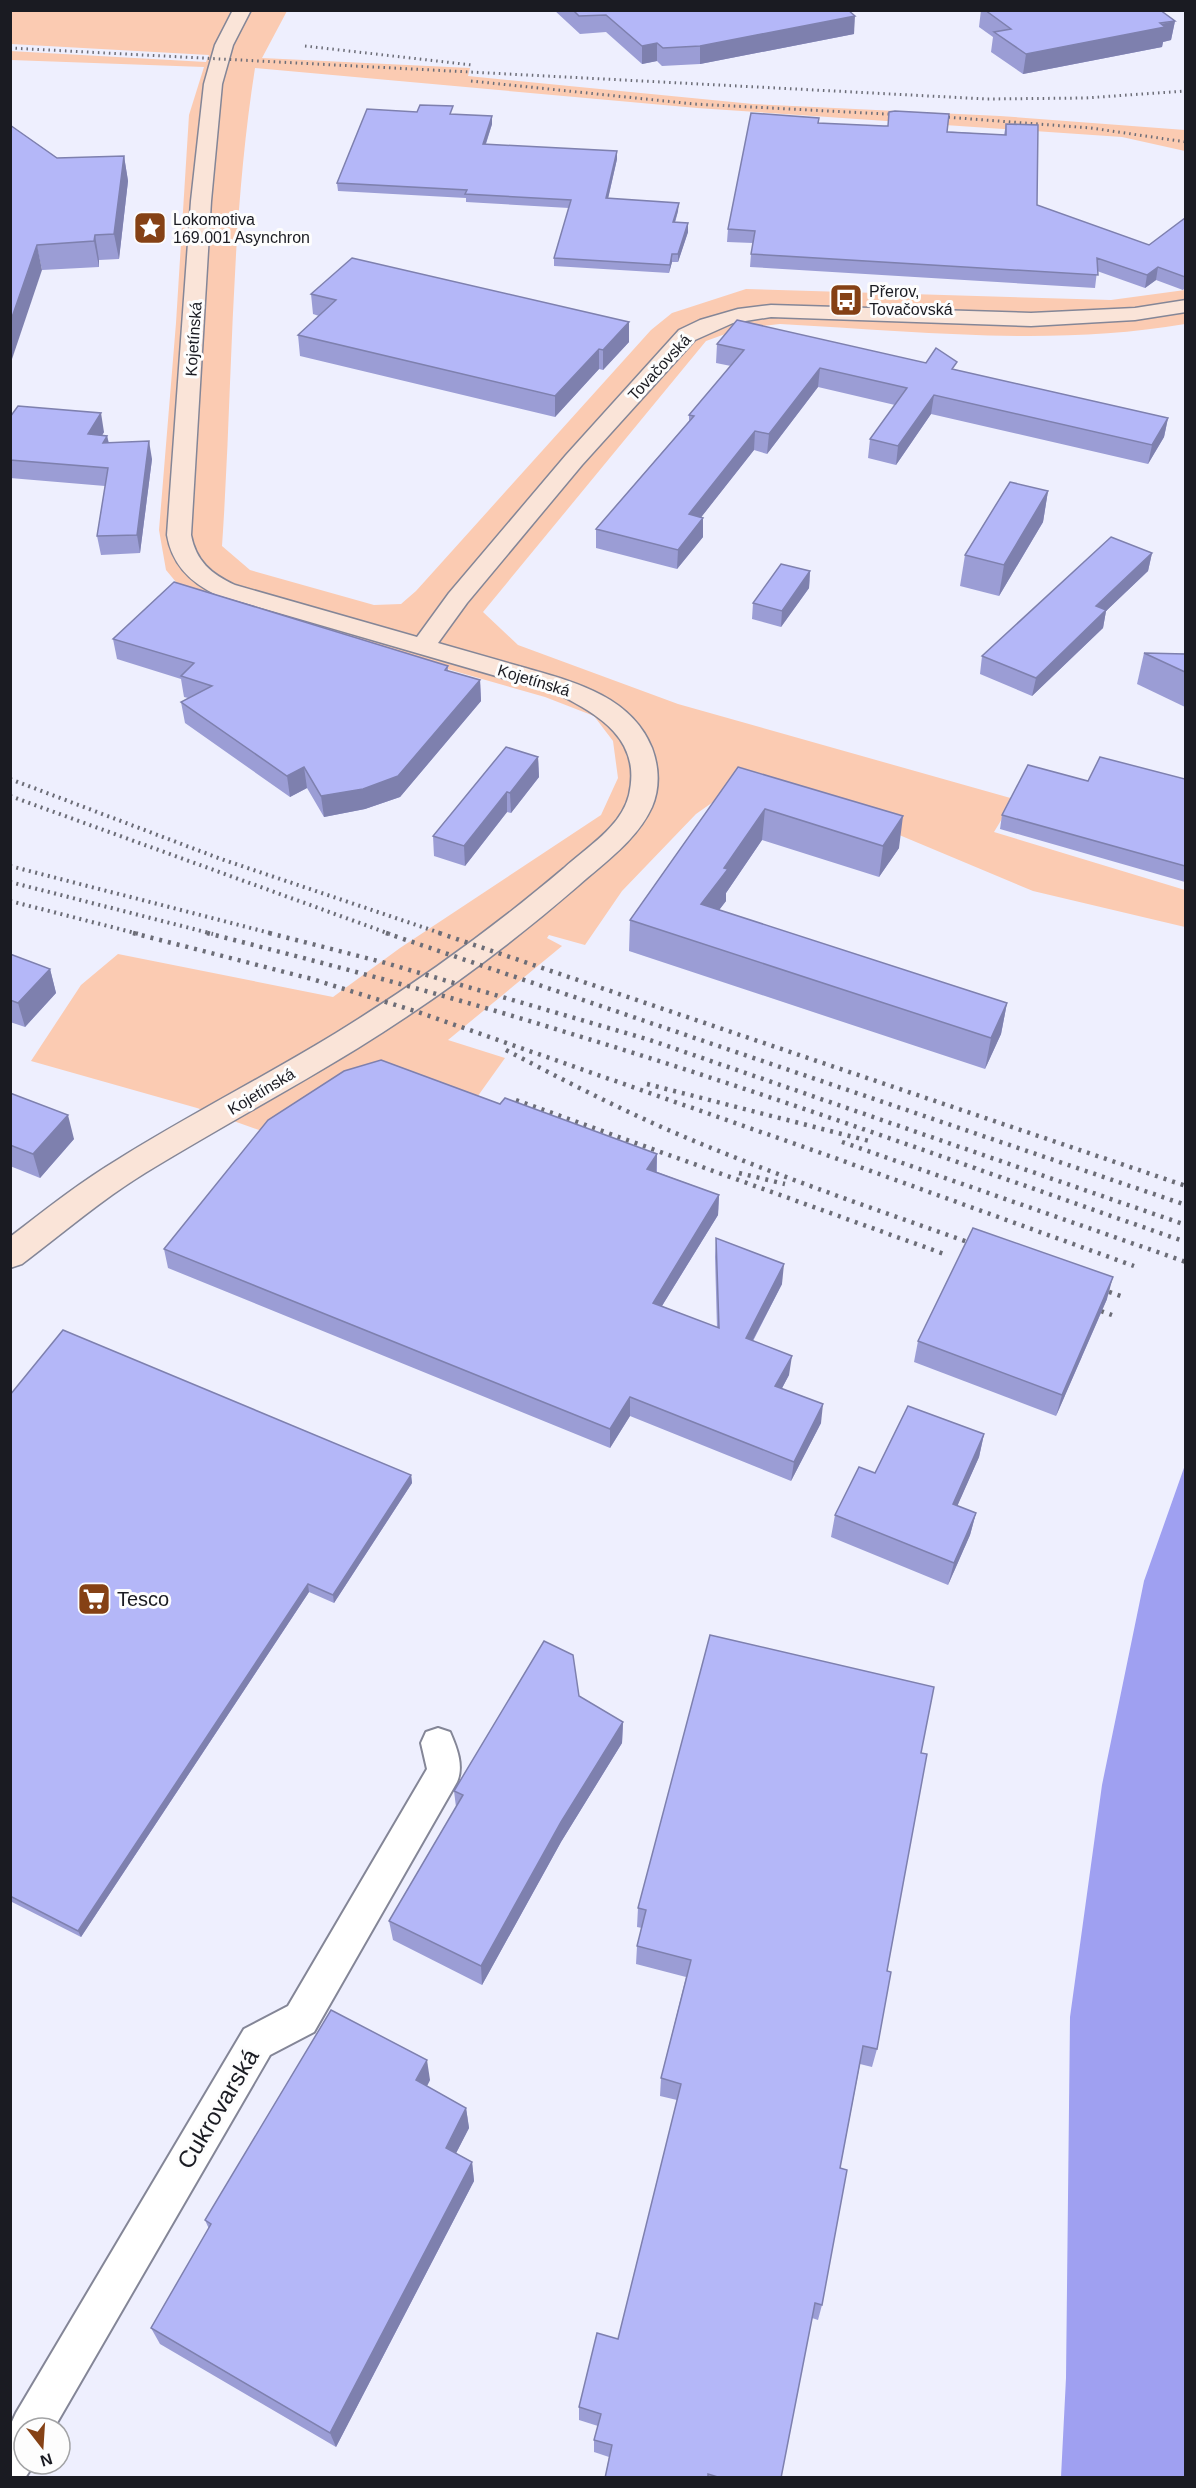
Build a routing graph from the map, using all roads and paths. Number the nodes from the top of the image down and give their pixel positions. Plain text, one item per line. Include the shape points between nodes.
1 (242, 10) edge
2 (1185, 306) edge
3 (422, 647) junction
4 (12, 1252) edge
5 (438, 1743) dead end
6 (38, 2416) edge

1 - 3 main road, Kojetínská via 217,67 207,138 180,535 182,552 196,572 226,590
2 - 3 main road, Tovačovská via 1132,315 1052,319 771,311 729,316 702,325 687,335 574,460
3 - 4 main road, Kojetínská via 567,688 596,702 620,720 632,735 644,767 640,805 630,820 526,915 382,1019 94,1190
5 - 6 street, Cukrovarská via 445,1771 302,2019 257,2042

